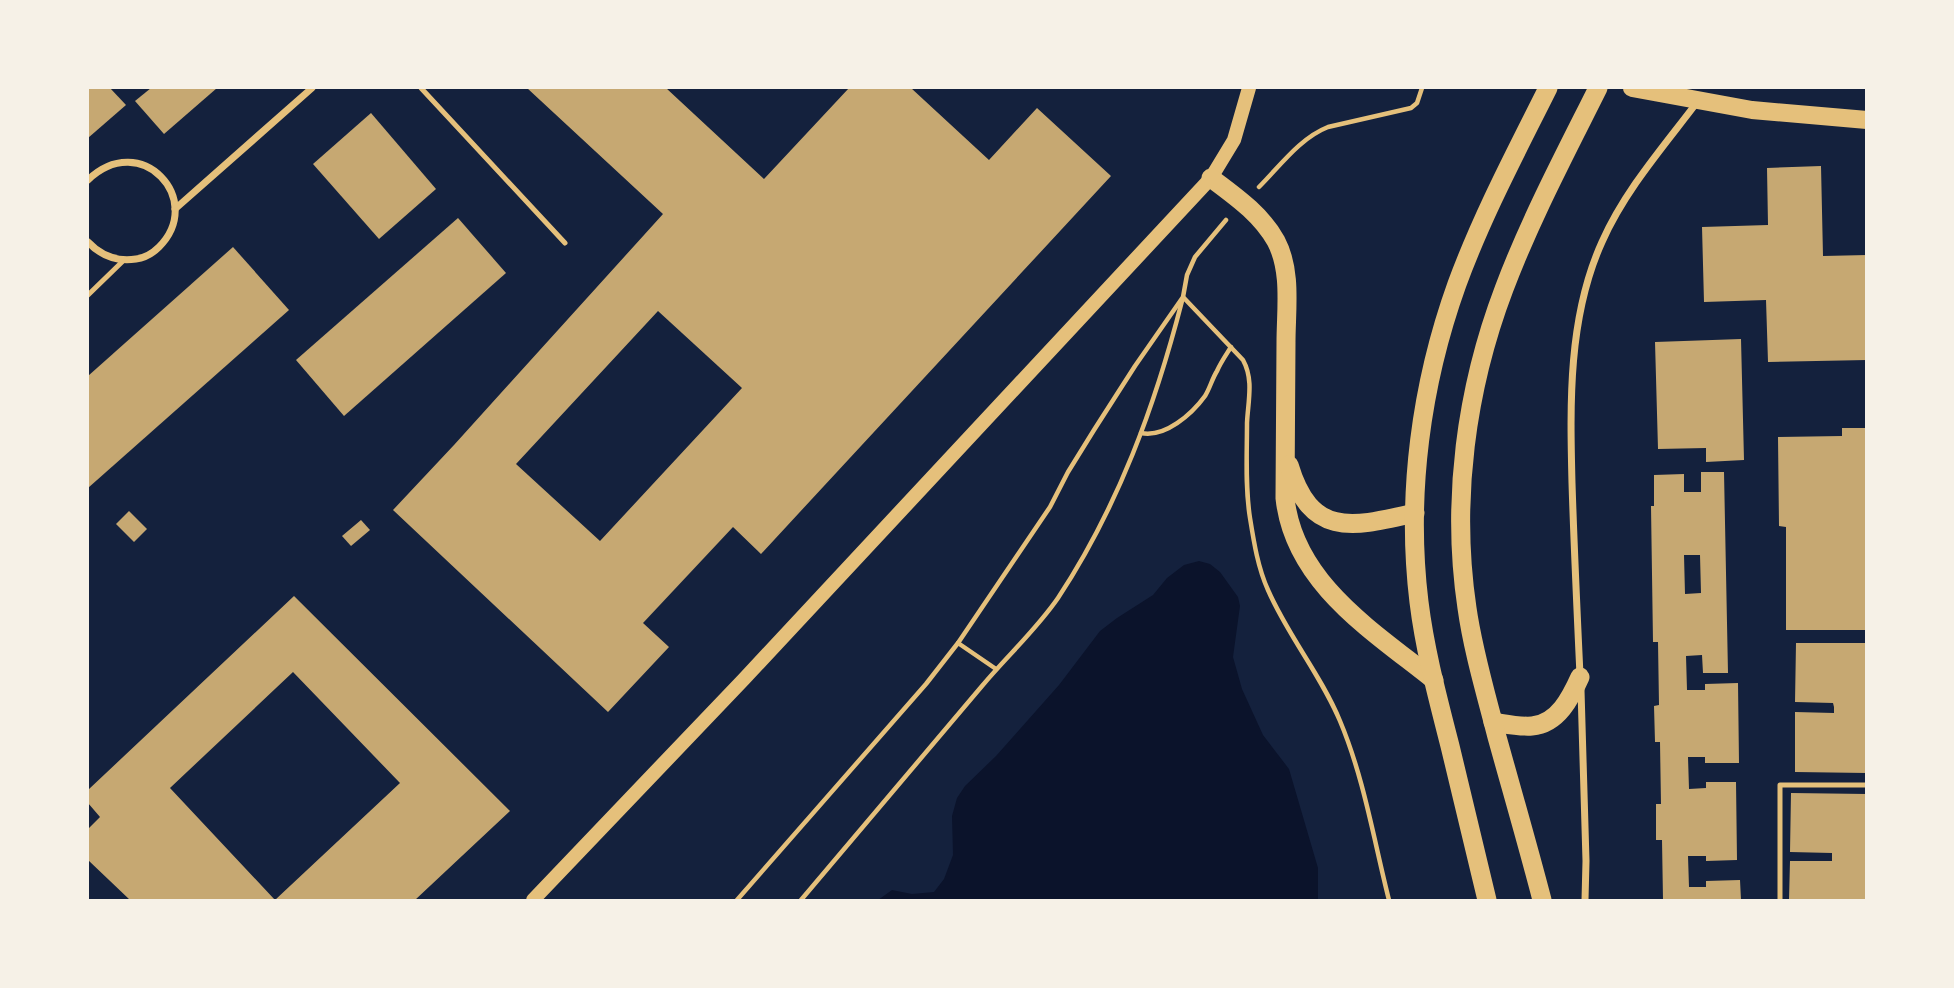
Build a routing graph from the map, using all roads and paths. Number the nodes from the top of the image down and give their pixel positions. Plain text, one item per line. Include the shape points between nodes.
1 (312, 88) edge
2 (421, 88) edge
3 (1250, 88) edge
4 (1422, 88) edge
5 (1548, 88) edge
6 (1598, 88) edge
7 (1632, 88) edge
8 (1698, 101) junction
9 (1867, 120) edge
10 (1211, 178) junction
11 (88, 180) edge
12 (1261, 185) dead end
13 (175, 209) junction
14 (1225, 222) dead end
15 (88, 242) edge
16 (565, 243) dead end
17 (123, 261) junction
18 (88, 295) edge
19 (1183, 298) junction
20 (1231, 347) junction
21 (1141, 433) junction
22 (1286, 453) junction
23 (1415, 513) junction
24 (958, 643) junction
25 (996, 669) junction
26 (1580, 677) junction
27 (1434, 680) junction
28 (1493, 722) junction
29 (1867, 785) edge
30 (534, 901) edge
31 (737, 901) edge
32 (801, 901) edge
33 (1389, 901) edge
34 (1487, 901) edge
35 (1542, 901) edge
36 (1585, 901) edge
37 (1780, 901) edge

1 - 13 street
2 - 16 lane
3 - 10 main road via 1234,140
4 - 12 path via 1411,108 1316,132
5 - 23 highway via 1478,233 1441,335 1422,426
6 - 28 highway via 1524,239 1495,314 1473,395 1461,499 1463,580
7 - 8 main road
8 - 9 main road
8 - 26 street via 1614,218 1582,303 1571,419
10 - 22 highway via 1259,218 1282,255
10 - 30 main road
11 - 13 street via 110,164 141,164 165,181
13 - 17 street via 166,240 154,252
14 - 19 path via 1192,262
15 - 17 street via 95,250
17 - 18 lane
19 - 20 path
19 - 21 path
19 - 24 path
20 - 21 path via 1196,406 1168,429
20 - 33 path via 1250,376 1248,495 1261,569 1286,625 1339,719
21 - 25 path via 1110,508 1072,575 1042,620
22 - 23 highway via 1304,500 1330,520 1368,523
22 - 27 highway via 1286,509 1309,566 1344,607
23 - 27 highway via 1419,599
24 - 25 path
24 - 31 path
25 - 32 path
26 - 28 highway via 1561,709 1546,722 1527,727
26 - 36 street
27 - 34 highway
28 - 35 highway
29 - 37 lane via 1780,785

